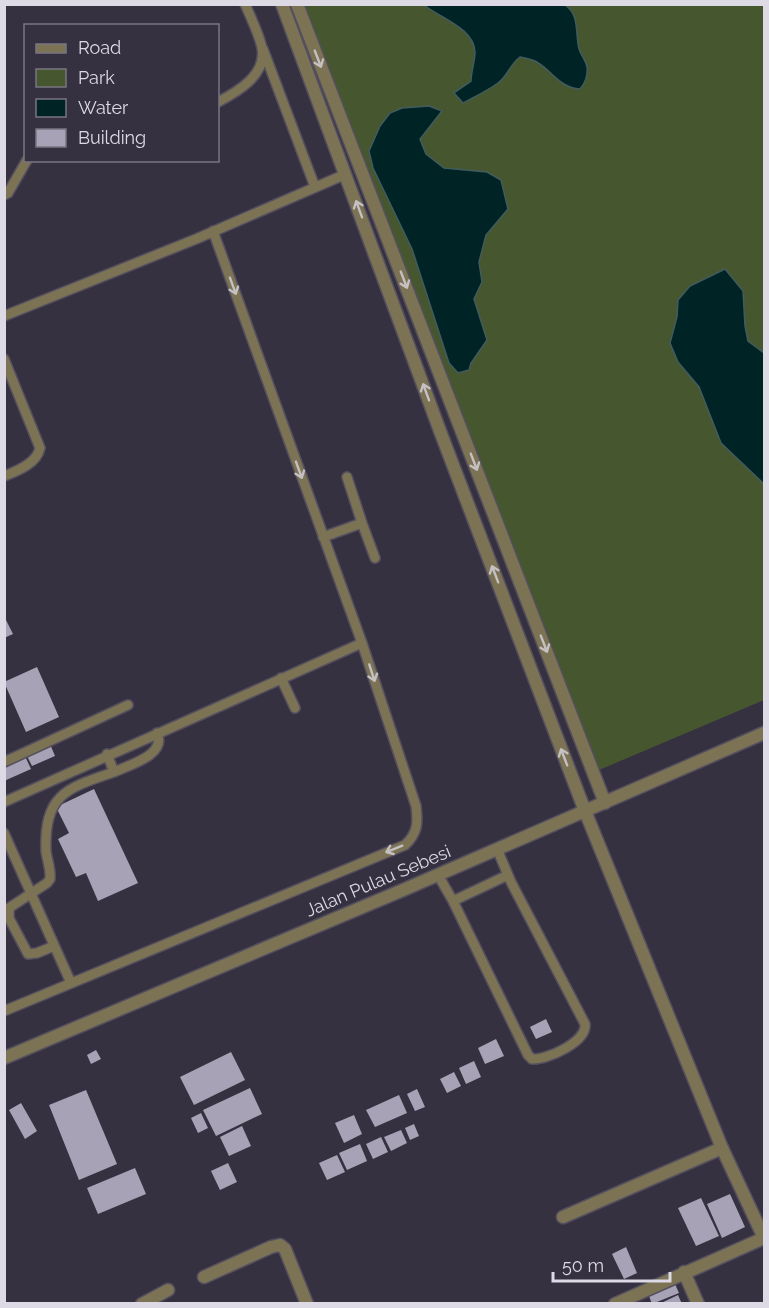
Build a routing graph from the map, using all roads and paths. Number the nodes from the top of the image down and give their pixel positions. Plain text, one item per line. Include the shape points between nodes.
1 (245, 4) edge
2 (282, 4) edge
3 (297, 4) edge
4 (262, 50) junction
5 (219, 101) edge
6 (26, 162) edge
7 (346, 174) junction
8 (315, 187) junction
9 (4, 195) edge
10 (213, 231) junction
11 (4, 316) edge
12 (4, 359) edge
13 (4, 476) edge
14 (346, 477) dead end
15 (362, 523) junction
16 (323, 537) junction
17 (375, 558) dead end
18 (362, 643) junction
19 (281, 678) junction
20 (128, 705) dead end
21 (296, 708) dead end
22 (157, 733) junction
23 (765, 733) edge
24 (107, 754) junction
25 (4, 762) edge
26 (114, 772) junction
27 (4, 802) edge
28 (605, 803) junction
29 (585, 811) junction
30 (4, 833) edge
31 (497, 849) junction
32 (438, 875) junction
33 (508, 875) junction
34 (32, 892) junction
35 (453, 901) junction
36 (54, 946) junction
37 (71, 982) junction
38 (4, 1011) edge
39 (4, 1058) edge
40 (722, 1148) junction
41 (563, 1217) dead end
42 (764, 1238) edge
43 (684, 1272) junction
44 (204, 1277) dead end
45 (168, 1290) dead end
46 (142, 1304) edge
47 (307, 1304) edge
48 (615, 1304) edge
49 (698, 1304) edge

1 - 4 lane
2 - 7 street
3 -> 28 street
4 - 5 lane via 256,74
4 - 8 lane
6 - 9 lane
7 - 8 lane
29 -> 7 street
8 - 10 lane
10 - 11 lane
10 -> 16 lane
12 - 13 lane via 40,448 32,461
14 - 15 lane
15 - 16 lane
15 - 17 lane
16 - 18 lane
18 - 19 lane
18 -> 37 lane via 416,806 418,823 414,836 405,845
19 - 21 lane
19 - 22 lane
20 - 25 lane
22 - 24 lane
22 - 26 lane via 158,746 153,753
23 - 28 street, Jalan Pulau Sebesi
24 - 26 lane
24 - 27 lane
26 - 34 lane via 72,787 54,804 46,834 50,879
28 - 29 street, Jalan Pulau Sebesi
29 - 31 street, Jalan Pulau Sebesi
29 - 40 street
30 - 34 lane
31 - 32 street, Jalan Pulau Sebesi
31 - 33 lane
32 - 35 lane
32 - 39 street, Jalan Pulau Sebesi
33 - 35 lane
33 - 35 lane via 585,1024 581,1037 550,1056 539,1060 528,1056
34 - 36 lane
34 - 36 lane via 12,904 9,918 28,954
36 - 37 lane
37 - 38 lane
40 - 41 street
40 - 42 street
42 - 43 street
43 - 48 street
43 - 49 street
44 - 47 street via 280,1245
45 - 46 street

